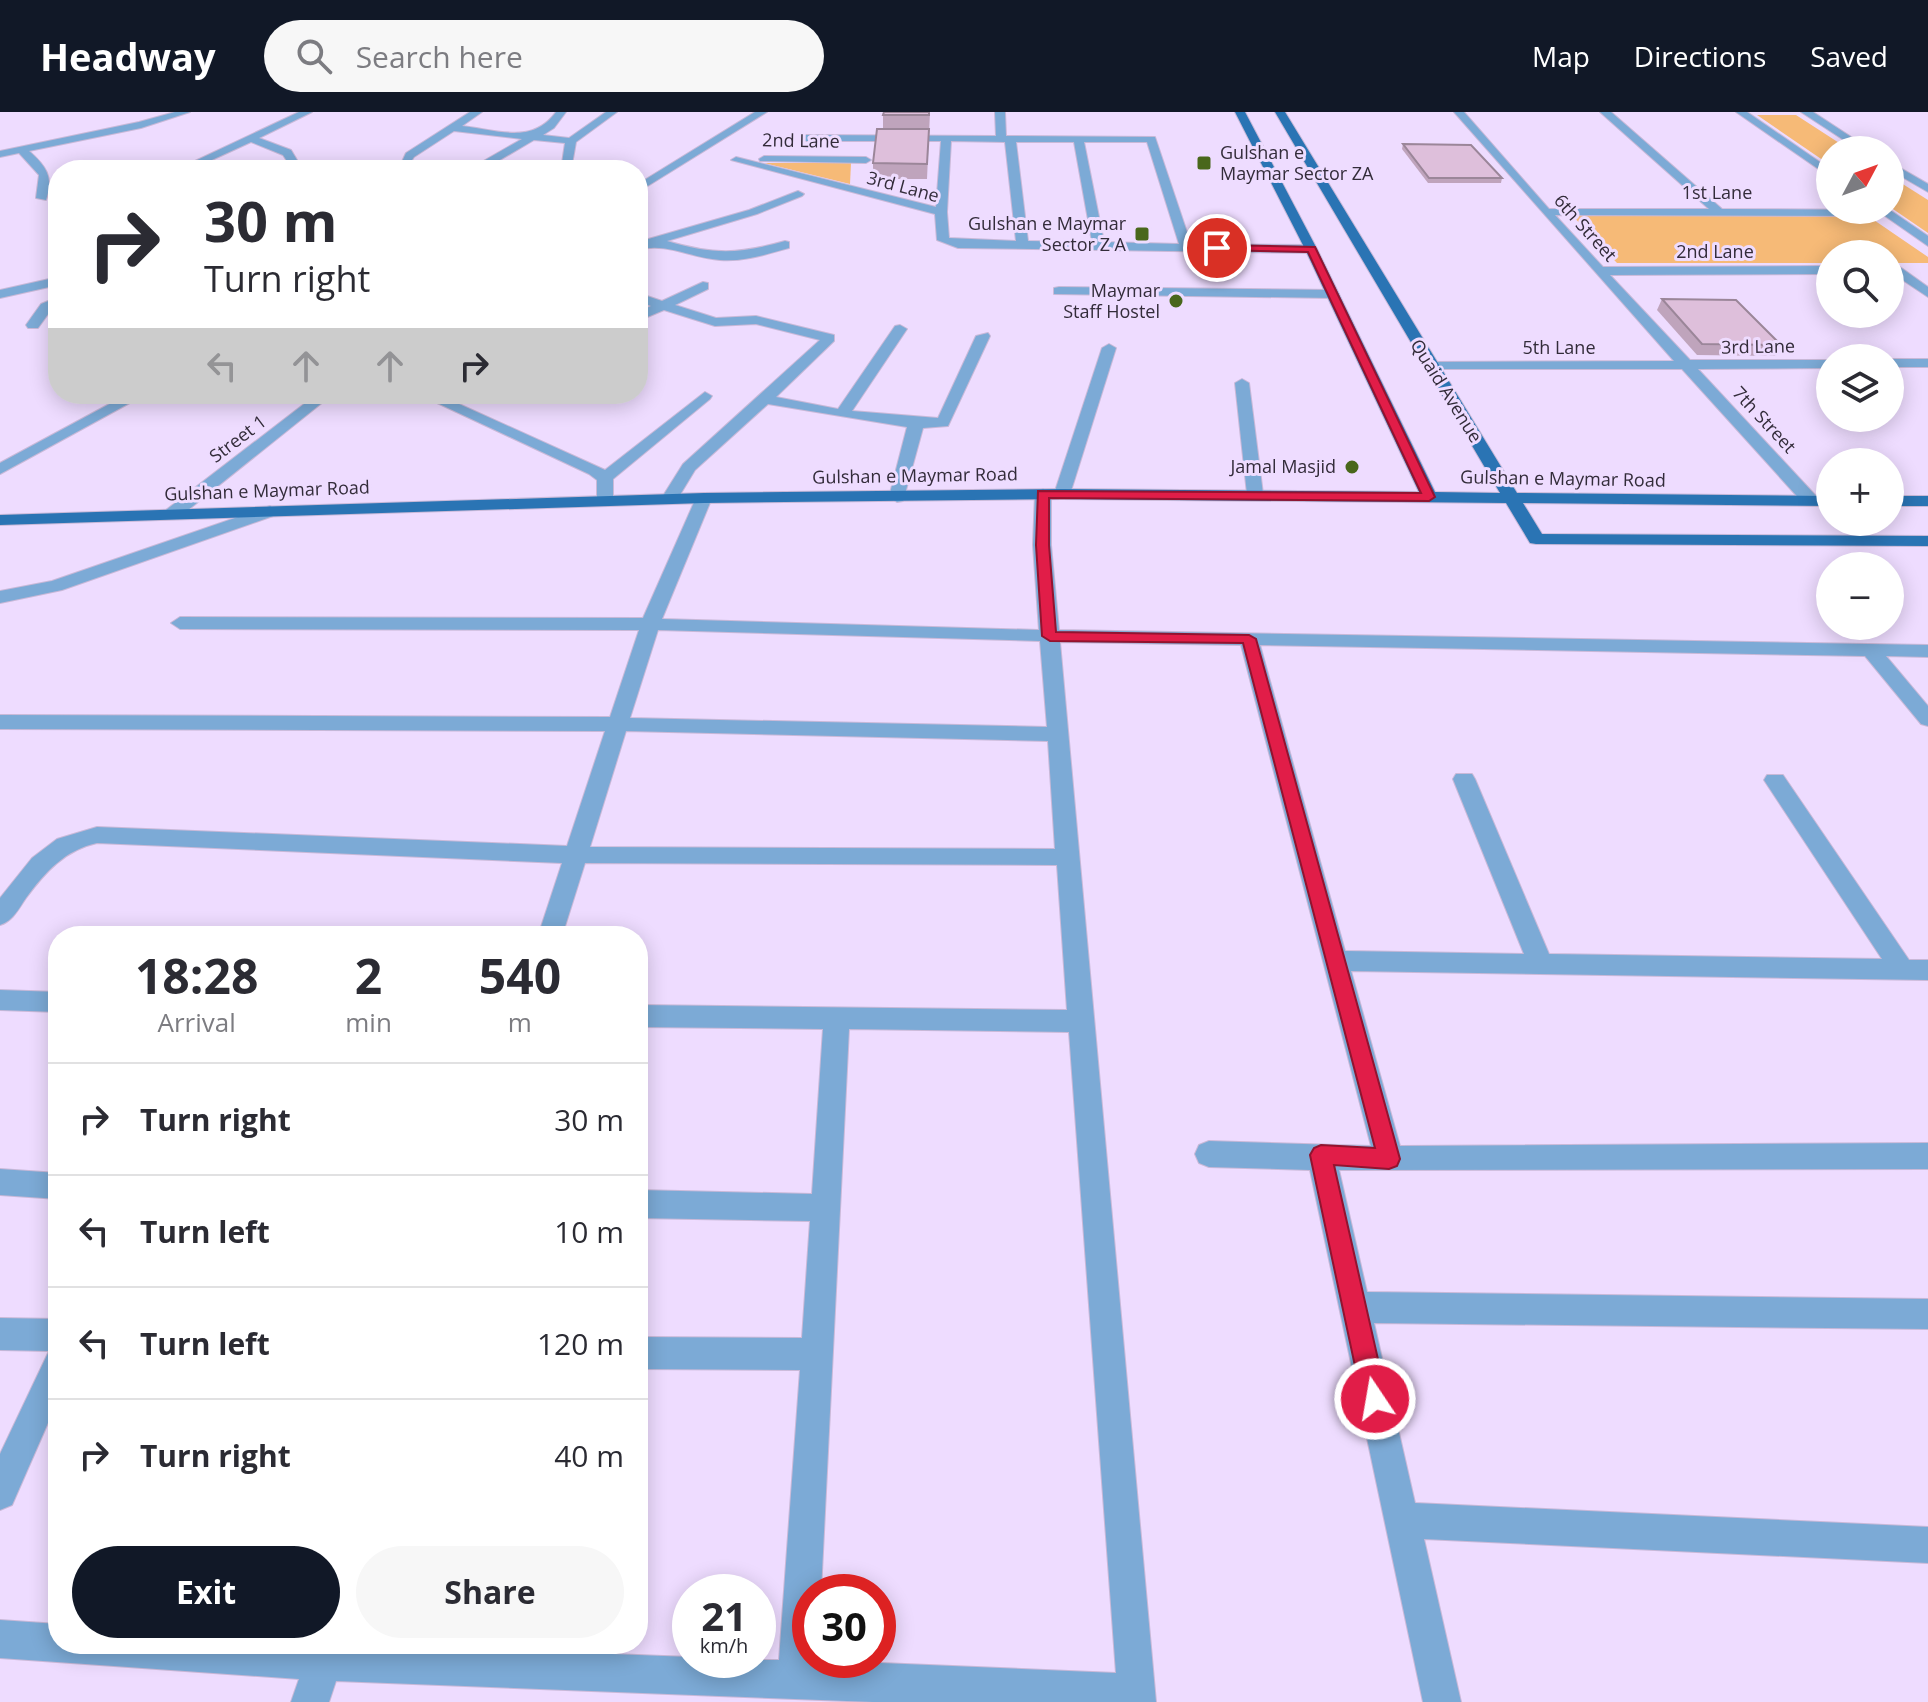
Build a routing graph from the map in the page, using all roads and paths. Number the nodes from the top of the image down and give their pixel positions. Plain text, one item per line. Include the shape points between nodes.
1 (185, 112) edge
2 (307, 112) edge
3 (477, 112) edge
4 (561, 112) edge
5 (612, 112) edge
6 (762, 112) edge
7 (1000, 112) edge
8 (1240, 112) edge
9 (1280, 112) edge
10 (1459, 112) edge
11 (1605, 112) edge
12 (1741, 112) edge
13 (1806, 112) edge
14 (452, 128) junction
15 (532, 136) junction
16 (1844, 136) edge
17 (805, 138) dead end
18 (869, 138) junction
19 (946, 138) junction
20 (1006, 138) junction
21 (1078, 138) junction
22 (252, 139) junction
23 (571, 141) junction
24 (21, 150) junction
25 (0, 154) edge
26 (204, 160) edge
27 (294, 160) edge
28 (407, 160) edge
29 (492, 160) edge
30 (568, 160) edge
31 (736, 160) joint
32 (1816, 164) edge
33 (1904, 174) edge
34 (864, 177) junction
35 (648, 183) edge
36 (1928, 189) edge
37 (798, 194) dead end
38 (42, 198) dead end
39 (1718, 211) junction
40 (941, 212) junction
41 (1546, 212) junction
42 (1816, 212) edge
43 (1902, 224) edge
44 (654, 241) junction
45 (1928, 242) edge
46 (648, 243) edge
47 (785, 245) dead end
48 (1023, 246) junction
49 (1099, 247) junction
50 (1186, 248) junction
51 (1311, 249) junction
52 (1816, 270) edge
53 (1904, 270) edge
54 (1917, 270) dead end
55 (1600, 271) junction
56 (1904, 277) edge
57 (48, 283) edge
58 (703, 286) dead end
59 (1059, 291) dead end
60 (1928, 293) edge
61 (0, 294) edge
62 (1333, 294) junction
63 (648, 300) edge
64 (663, 305) junction
65 (48, 306) edge
66 (648, 312) edge
67 (33, 325) dead end
68 (900, 329) dead end
69 (983, 336) dead end
70 (1109, 348) dead end
71 (1904, 363) edge
72 (1928, 363) edge
73 (1816, 364) edge
74 (1430, 366) junction
75 (1687, 366) junction
76 (1242, 383) dead end
77 (705, 396) dead end
78 (765, 399) junction
79 (120, 404) edge
80 (313, 404) edge
81 (463, 404) edge
82 (842, 414) junction
83 (913, 423) junction
84 (0, 469) edge
85 (605, 478) junction
86 (1052, 494) junction
87 (1255, 494) junction
88 (897, 497) junction
89 (1429, 497) junction
90 (704, 498) junction
91 (669, 499) junction
92 (1513, 499) junction
93 (605, 501) junction
94 (1811, 501) junction
95 (1816, 501) edge
96 (1904, 501) edge
97 (1928, 501) edge
98 (270, 511) junction
99 (172, 514) junction
100 (0, 520) edge
101 (1928, 541) edge
102 (8, 596) edge
103 (0, 612) edge
104 (180, 623) dead end
105 (650, 624) junction
106 (1050, 636) junction
107 (1249, 639) junction
108 (1928, 651) edge
109 (1872, 652) junction
110 (1928, 719) edge
111 (0, 722) edge
112 (618, 724) junction
113 (1058, 734) junction
114 (1464, 779) dead end
115 (1775, 780) dead end
116 (576, 855) junction
117 (1068, 857) junction
118 (0, 916) edge
119 (553, 926) edge
120 (1336, 961) junction
121 (1541, 964) junction
122 (1902, 970) junction
123 (1928, 970) edge
124 (0, 1000) edge
125 (48, 1002) edge
126 (648, 1016) edge
127 (837, 1019) junction
128 (1081, 1021) junction
129 (1209, 1154) dead end
130 (1321, 1155) junction
131 (1928, 1156) edge
132 (1389, 1159) junction
133 (0, 1182) edge
134 (48, 1185) edge
135 (648, 1204) edge
136 (826, 1208) junction
137 (1354, 1307) junction
138 (1928, 1314) edge
139 (0, 1334) edge
140 (48, 1335) edge
141 (648, 1353) edge
142 (817, 1354) junction
143 (48, 1385) edge
144 (0, 1493) edge
145 (1402, 1520) junction
146 (1928, 1545) edge
147 (0, 1639) edge
148 (48, 1642) edge
149 (327, 1654) edge
150 (344, 1654) edge
151 (797, 1680) junction
152 (1137, 1697) edge
153 (310, 1702) edge
154 (1442, 1702) edge

1 - 24 street
2 - 22 street
3 - 14 street
4 - 15 street via 551,126
5 - 23 street
6 - 35 street
7 - 20 street
8 - 51 main road
9 - 74 main road, Quaid Avenue
10 - 41 street, 6th Street
11 - 39 street
12 - 32 street
13 - 16 street
14 - 15 street
14 - 28 street
15 - 23 street
15 - 29 street
17 - 18 street
18 - 19 street
18 - 34 street
19 - 20 street
19 - 40 street
20 - 21 street
20 - 48 street
21 - 49 street
21 - 50 street via 1151,139
22 - 26 street
22 - 27 street via 280,147
23 - 30 street
24 - 25 street
24 - 38 street via 44,169
31 - 34 street, 3rd Lane
31 - 34 street, 2nd Lane
33 - 36 street
34 - 40 street, 3rd Lane
37 - 44 street
39 - 41 street, 1st Lane
39 - 42 street, 1st Lane
40 - 48 street, 3rd Lane via 943,240
41 - 55 street, 6th Street
43 - 45 street
44 - 46 street
44 - 47 street via 723,258
48 - 49 street, 3rd Lane
49 - 50 street, 3rd Lane
50 - 51 street, 3rd Lane
51 - 62 main road
52 - 55 street, 2nd Lane
53 - 54 street
55 - 75 street, 6th Street
56 - 60 street
57 - 61 street
58 - 64 street
59 - 62 street
62 - 89 main road
63 - 64 street
64 - 66 street
64 - 78 street via 715,322 756,320 829,338
65 - 67 street
68 - 82 street
69 - 83 street via 947,421
70 - 86 street
71 - 72 street
73 - 75 street, 3rd Lane
74 - 75 street, 5th Lane
74 - 92 main road, Quaid Avenue
75 - 94 street, 7th Street
76 - 87 street
77 - 85 street
78 - 82 street
78 - 91 street via 689,467
79 - 84 street
80 - 99 street, Street 1
81 - 85 street
82 - 83 street
83 - 88 street
85 - 93 street
86 - 87 main road, Gulshan e Maymar Road
86 - 88 main road, Gulshan e Maymar Road
86 - 106 street via 1042,545
87 - 89 main road, Gulshan e Maymar Road
88 - 90 main road, Gulshan e Maymar Road
89 - 92 main road, Gulshan e Maymar Road
90 - 91 main road, Gulshan e Maymar Road
90 - 105 street
91 - 93 main road, Gulshan e Maymar Road
92 - 94 main road, Gulshan e Maymar Road
92 - 101 main road, Quaid Avenue via 1536,539
93 - 98 main road, Gulshan e Maymar Road
94 - 95 main road, Gulshan e Maymar Road
96 - 97 main road
98 - 99 main road, Gulshan e Maymar Road
98 - 102 street via 56,586
99 - 100 main road, Gulshan e Maymar Road
102 - 103 street
104 - 105 street
105 - 106 street
105 - 112 street
106 - 107 street
106 - 113 street
107 - 109 street
107 - 120 street
108 - 109 street
109 - 110 street
111 - 112 street
112 - 113 street
112 - 116 street
113 - 117 street
114 - 121 street
115 - 122 street
116 - 117 street
116 - 118 street via 97,835 75,838 55,849
116 - 119 street
117 - 128 street
120 - 121 street
120 - 132 street
121 - 122 street
122 - 123 street
124 - 125 street
126 - 127 street
127 - 128 street
127 - 136 street
128 - 152 street
129 - 130 street
130 - 132 street
130 - 137 street
131 - 132 street
133 - 134 street
135 - 136 street
136 - 142 street
137 - 138 street
137 - 145 street
139 - 140 street
141 - 142 street
142 - 151 street
143 - 144 street
145 - 146 street
145 - 154 street
147 - 148 street
149 - 153 street
150 - 151 street
151 - 152 street

